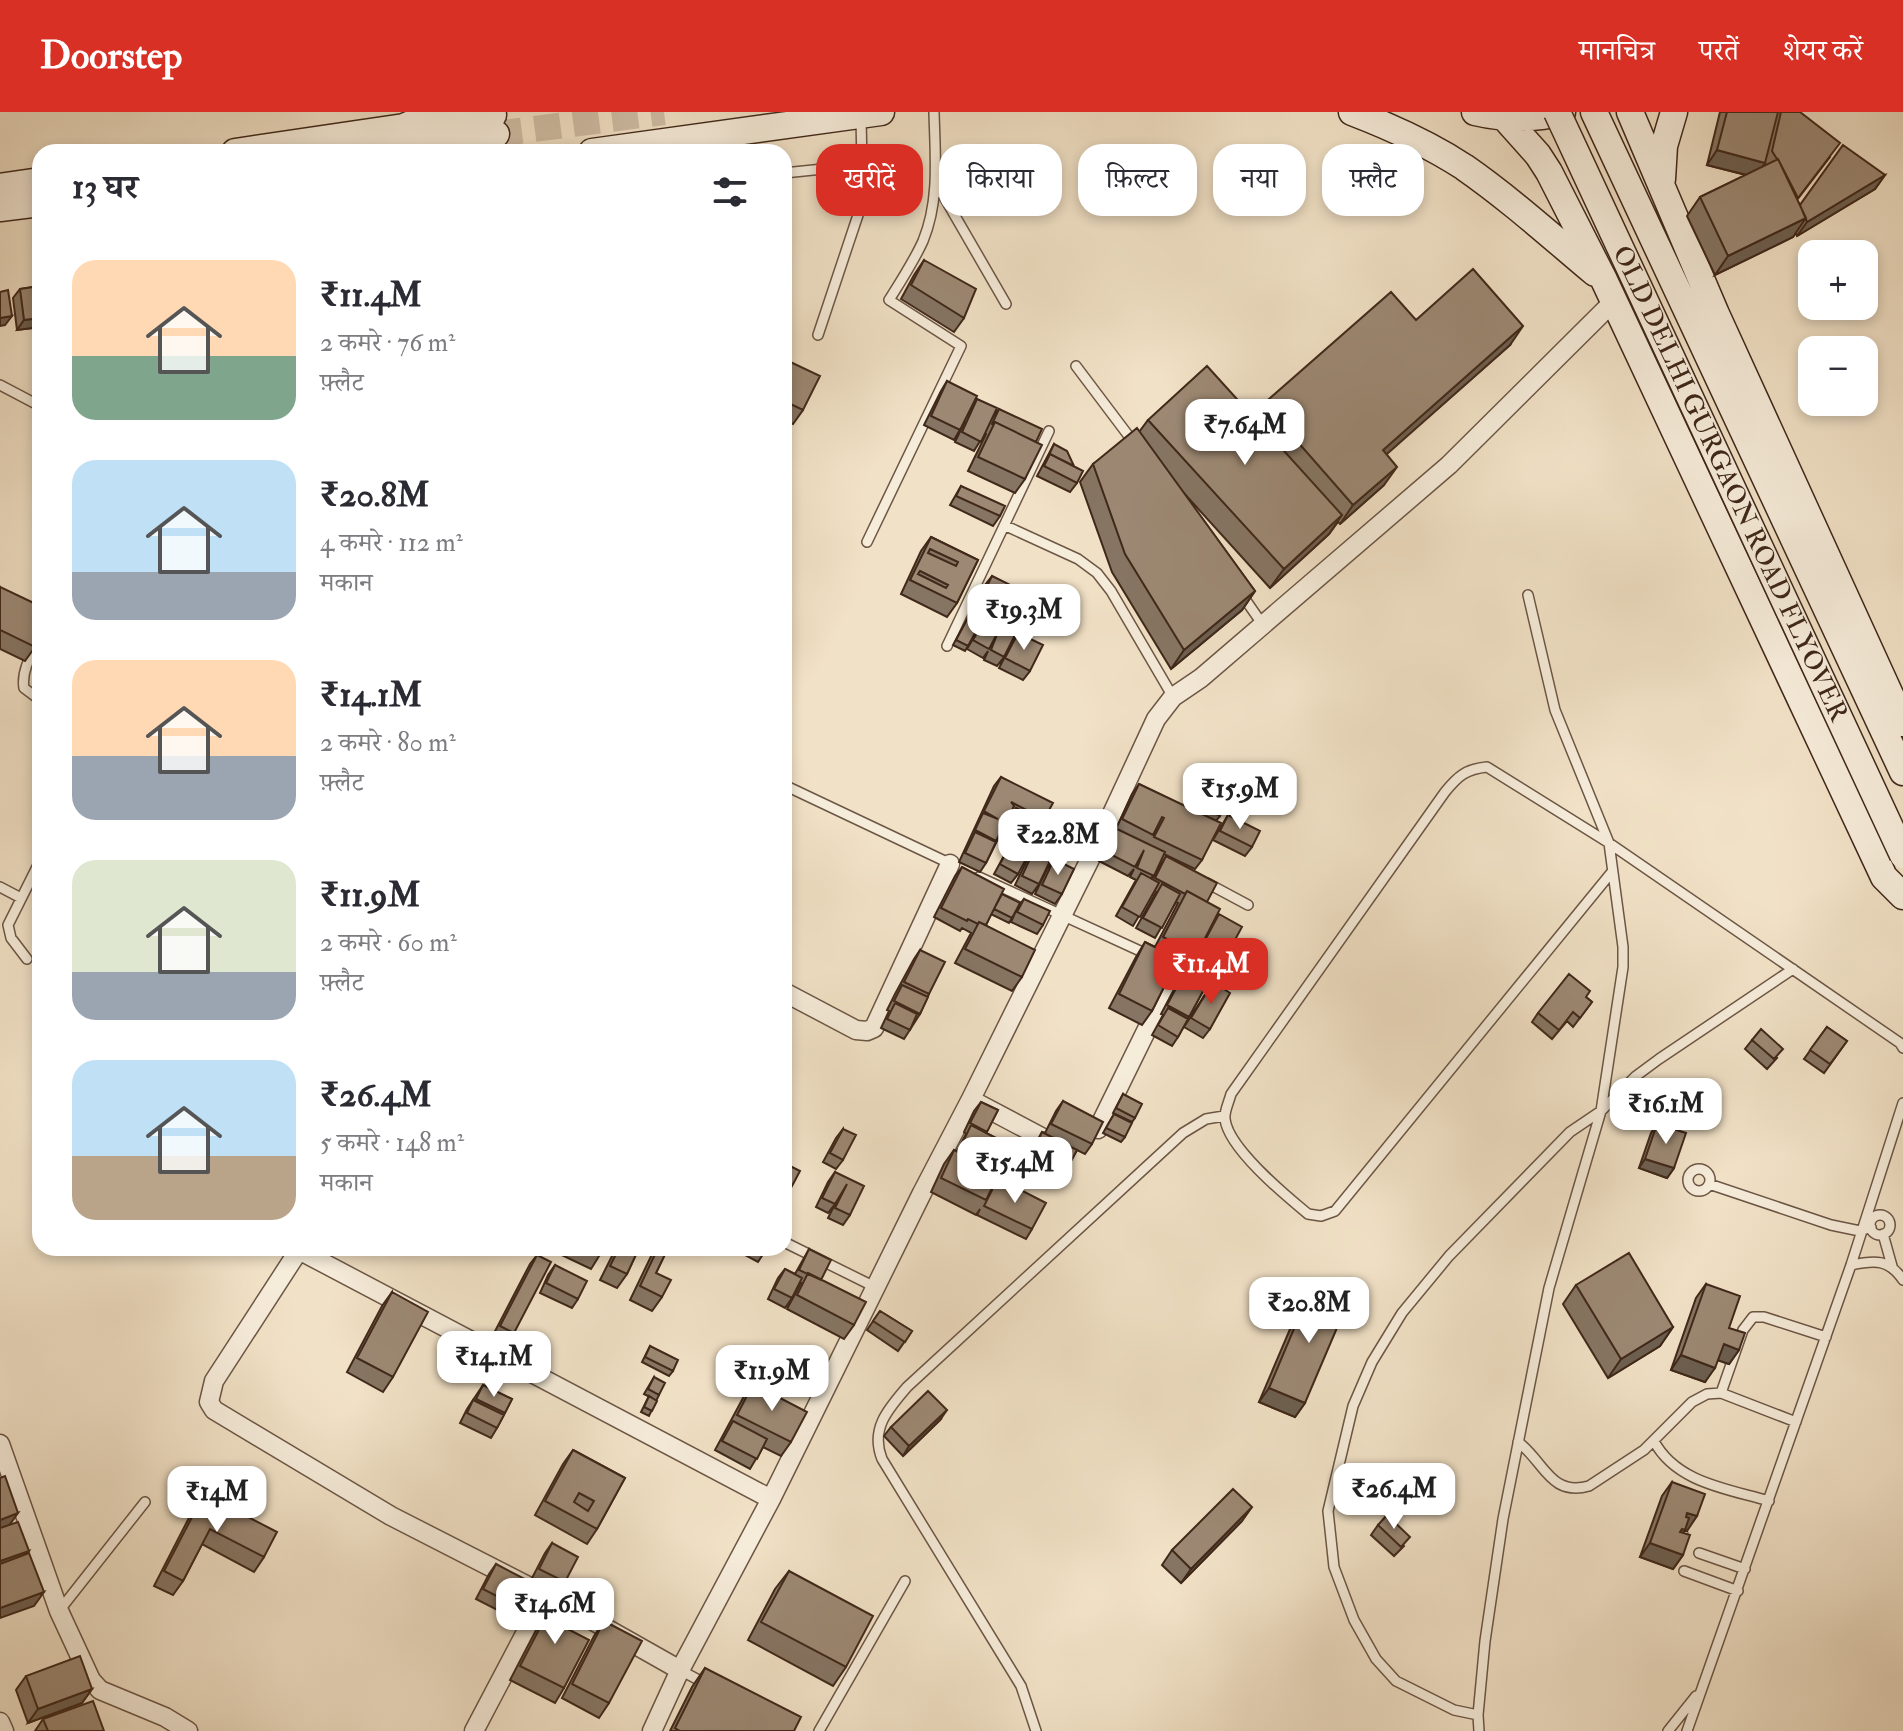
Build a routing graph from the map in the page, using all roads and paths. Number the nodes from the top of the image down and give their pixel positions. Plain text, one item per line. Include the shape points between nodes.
1 (438, 112) edge
2 (934, 112) edge
3 (1352, 112) edge
4 (1475, 112) edge
5 (1560, 112) edge
6 (1594, 112) edge
7 (1630, 112) edge
8 (1674, 112) edge
9 (871, 113) edge
10 (1506, 119) junction
11 (494, 125) tunnel mouth
12 (406, 144) edge
13 (409, 144) edge
14 (649, 144) edge
15 (866, 144) edge
16 (816, 170) edge
17 (792, 172) edge
18 (32, 182) edge
19 (936, 183) junction
20 (0, 187) edge
21 (1662, 188) junction
22 (32, 204) edge
23 (0, 208) edge
24 (858, 216) edge
25 (1609, 291) junction
26 (1006, 304) dead end
27 (818, 335) dead end
28 (1076, 366) dead end
29 (0, 385) edge
30 (32, 402) edge
31 (1049, 431) dead end
32 (1138, 449) edge
33 (1006, 526) junction
34 (867, 542) dead end
35 (1237, 587) edge
36 (1528, 595) dead end
37 (1263, 625) junction
38 (947, 646) dead end
39 (32, 654) edge
40 (32, 694) edge
41 (1173, 697) junction
42 (1903, 723) edge
43 (1903, 772) edge
44 (792, 789) edge
45 (1609, 843) junction
46 (1903, 855) edge
47 (950, 864) junction
48 (1611, 873) junction
49 (32, 877) edge
50 (1196, 878) edge
51 (0, 887) edge
52 (1903, 896) edge
53 (21, 898) junction
54 (1248, 905) dead end
55 (1062, 914) junction
56 (27, 959) dead end
57 (1793, 969) junction
58 (1183, 971) joint
59 (792, 996) edge
60 (1903, 1048) edge
61 (971, 1099) junction
62 (1903, 1103) edge
63 (1601, 1111) junction
64 (1224, 1116) junction
65 (1098, 1129) edge
66 (1075, 1154) edge
67 (1709, 1184) dead end
68 (1903, 1217) edge
69 (1890, 1222) junction
70 (1871, 1227) junction
71 (1860, 1231) junction
72 (1883, 1234) junction
73 (792, 1246) edge
74 (293, 1256) edge
75 (310, 1256) edge
76 (1851, 1265) junction
77 (1892, 1266) junction
78 (1903, 1280) edge
79 (875, 1287) junction
80 (1826, 1337) junction
81 (1721, 1393) junction
82 (1796, 1422) junction
83 (1654, 1441) junction
84 (1518, 1442) junction
85 (0, 1444) edge
86 (771, 1499) junction
87 (1769, 1501) junction
88 (145, 1502) dead end
89 (1699, 1553) dead end
90 (1745, 1569) junction
91 (1684, 1571) edge
92 (905, 1581) dead end
93 (1738, 1591) junction
94 (545, 1596) junction
95 (59, 1611) junction
96 (680, 1670) junction
97 (1702, 1689) junction
98 (719, 1690) edge
99 (1478, 1715) junction
100 (0, 1722) edge
101 (4, 1731) edge
102 (188, 1731) edge
103 (474, 1731) edge
104 (652, 1731) edge
105 (819, 1731) edge
106 (1036, 1731) edge
107 (1479, 1731) edge
108 (1668, 1731) edge
109 (1687, 1731) edge

1 - 12 main road
2 - 19 lane
3 - 25 main road via 1392,127 1500,193
4 - 10 main road
5 - 10 main road
5 - 46 main road, OLD DELHI GURGAON ROAD FLYOVER, bridge
6 - 43 main road, OLD DELHI GURGAON ROAD FLYOVER
7 - 21 main road
8 - 21 main road via 1664,146
9 - 14 main road
9 - 15 lane
10 - 25 main road via 1549,172
11 - 13 main road
16 - 17 lane
18 - 20 main road
19 - 26 lane
19 - 34 lane via 923,241 889,300 961,346
21 - 42 main road
22 - 23 main road
24 - 27 lane
25 - 37 street via 1449,465
25 - 52 main road via 1884,877
28 - 32 lane
29 - 30 lane
31 - 33 lane
33 - 38 lane
33 - 41 lane via 1097,573
35 - 37 lane
36 - 45 lane via 1555,710
37 - 41 street
39 - 40 lane via 22,680
41 - 55 street via 1156,719 1111,834
44 - 47 lane
45 - 48 lane
45 - 57 lane
45 - 64 lane via 1487,767 1459,774 1231,1094
47 - 55 lane
47 - 59 street via 874,1028 856,1030
48 - 63 lane via 1623,967
48 - 64 lane via 1335,1211 1308,1214 1291,1200 1238,1147
49 - 53 lane
50 - 54 lane
51 - 53 lane
53 - 56 lane via 8,931
55 - 58 lane
55 - 61 street
57 - 60 lane
57 - 63 lane via 1636,1076
58 - 65 street
61 - 66 street
61 - 79 street via 948,1160
62 - 71 lane
63 - 84 lane via 1549,1288
63 - 99 lane via 1570,1132 1449,1256 1402,1313 1353,1406 1328,1511 1334,1567 1376,1659 1396,1681 1454,1710
64 - 106 lane via 1206,1119 1183,1133 907,1387 879,1427 882,1459 1021,1686
67 - 71 lane
68 - 69 lane
69 - 70 lane via 1878,1215
69 - 72 lane
70 - 71 lane
70 - 72 lane
71 - 76 lane
72 - 77 lane
73 - 79 lane
74 - 94 street via 214,1381 209,1402 214,1410 391,1516
75 - 86 street
76 - 77 lane via 1873,1260
76 - 80 lane
77 - 78 lane
79 - 86 street
80 - 81 lane via 1753,1317 1743,1330
80 - 82 lane
81 - 82 lane
81 - 83 lane via 1692,1402
82 - 87 lane
83 - 84 lane via 1589,1486 1571,1489 1558,1484
83 - 87 lane via 1667,1459 1689,1474
84 - 99 lane via 1487,1625
85 - 95 street
86 - 96 street
87 - 90 lane
88 - 95 lane
89 - 90 lane
90 - 93 lane
91 - 93 lane
92 - 105 lane
93 - 97 lane
94 - 96 street
94 - 103 street
95 - 102 street via 100,1690
96 - 98 lane
96 - 104 street
97 - 108 lane
97 - 109 lane
99 - 107 lane
100 - 101 street

